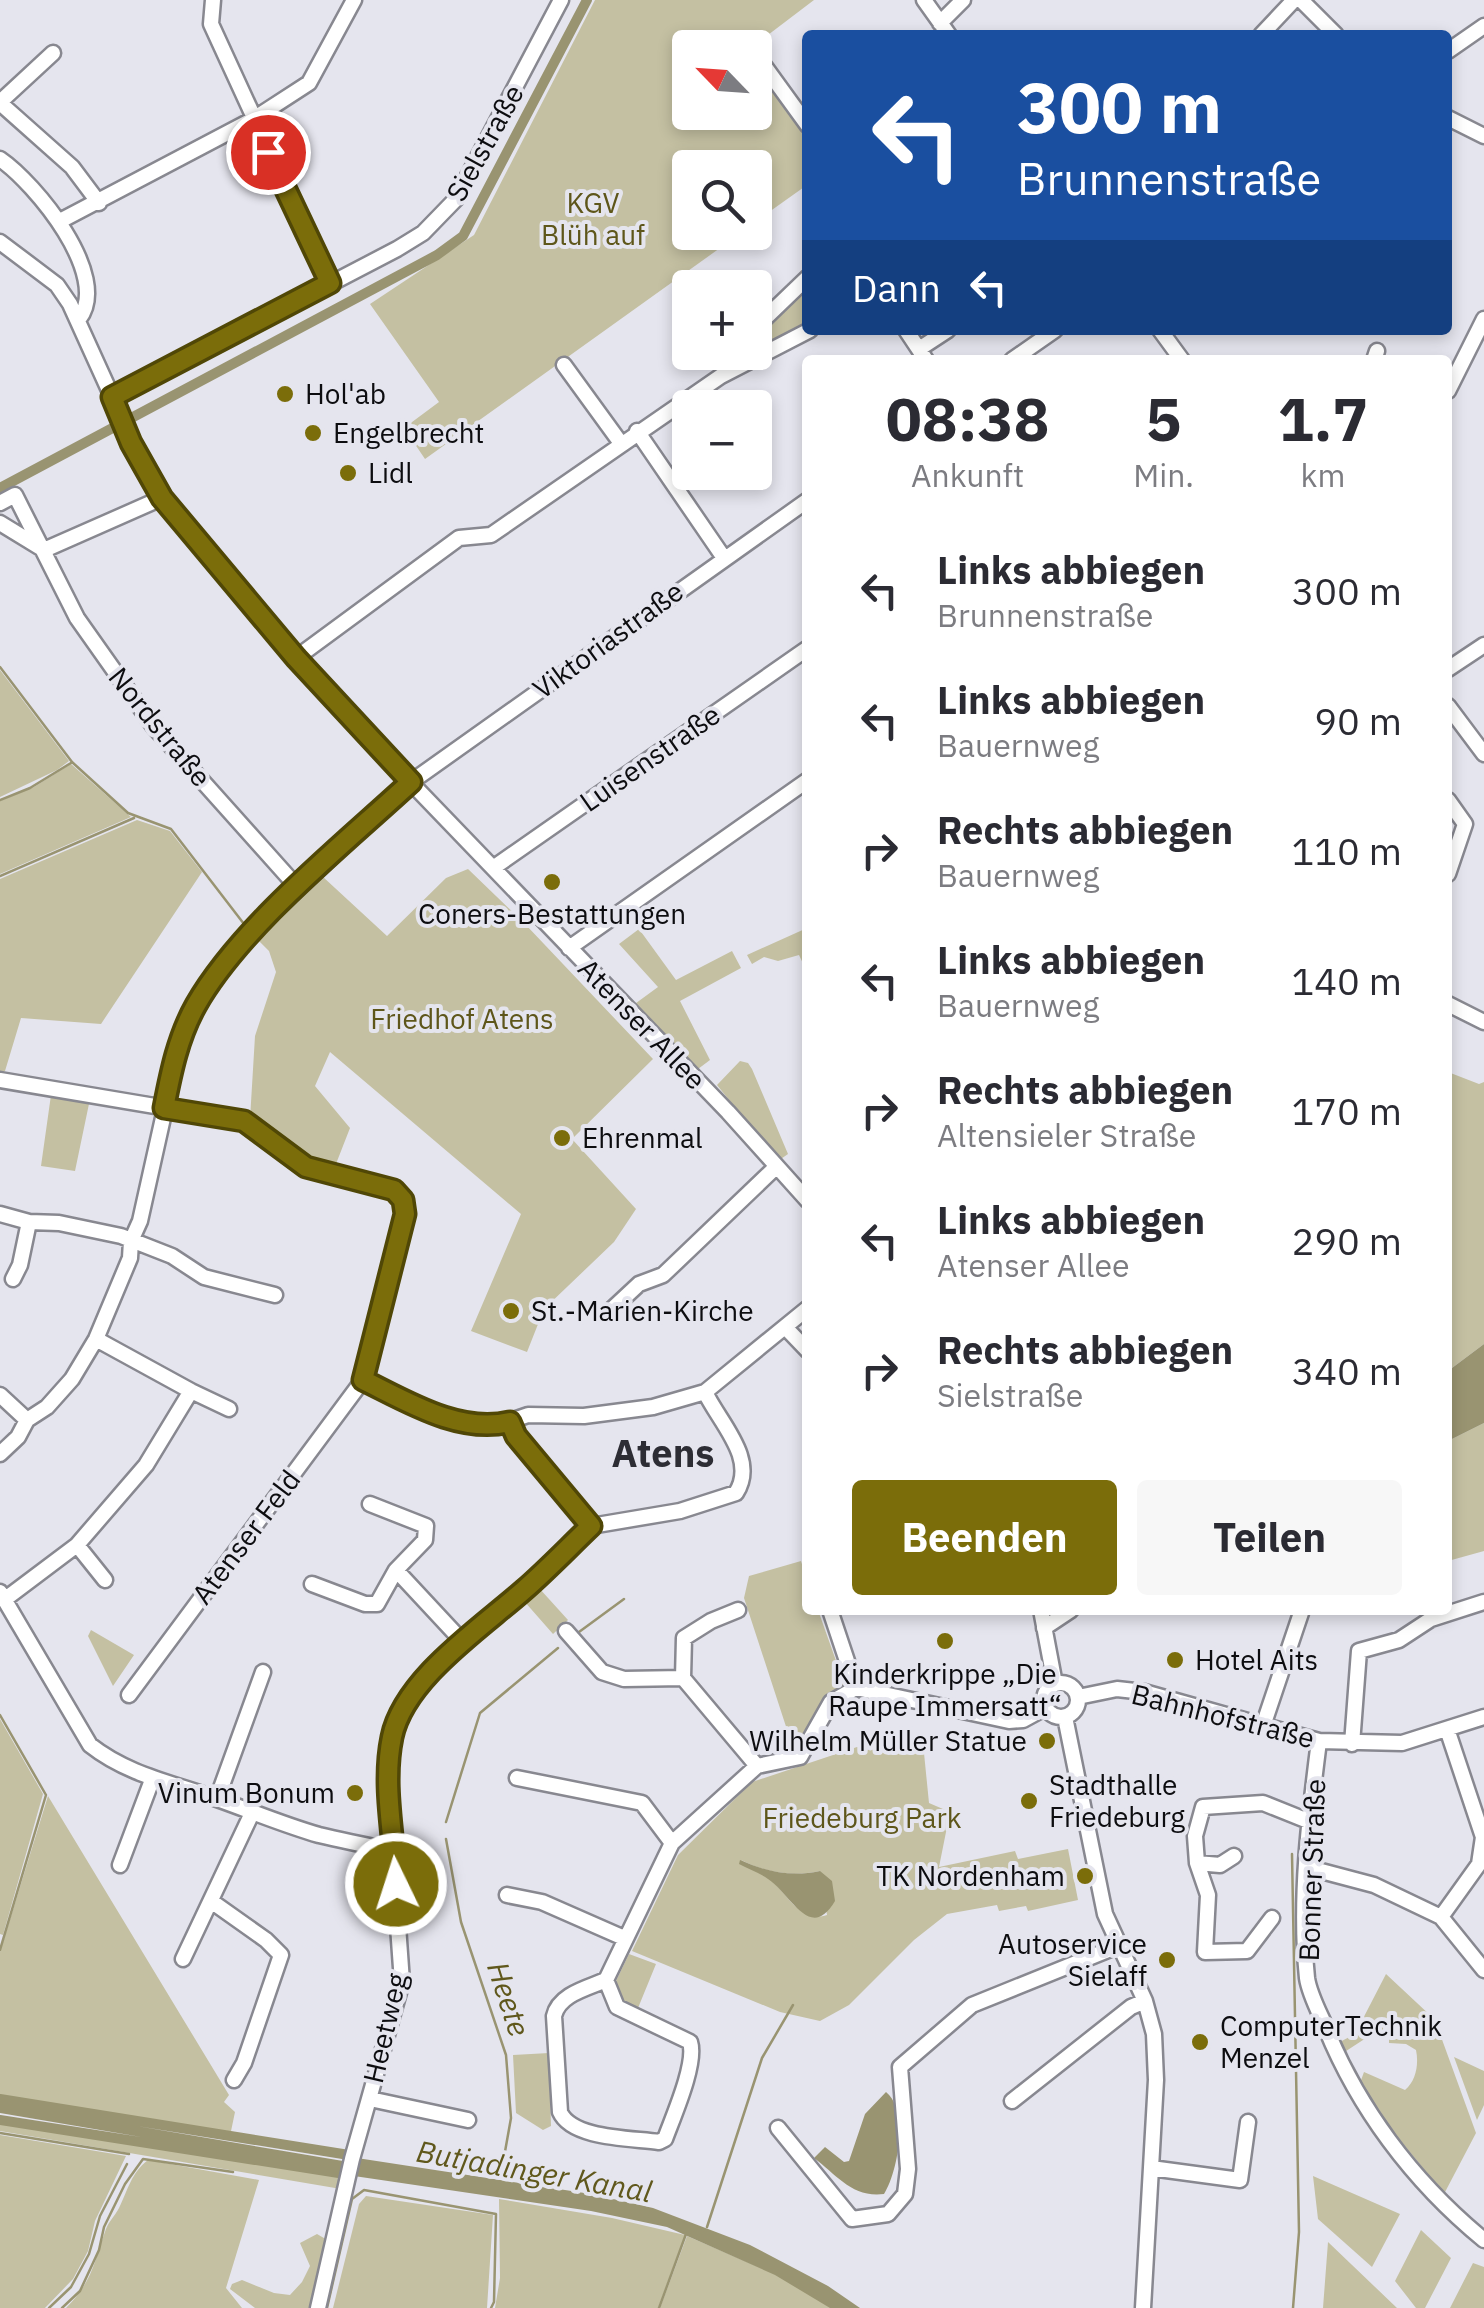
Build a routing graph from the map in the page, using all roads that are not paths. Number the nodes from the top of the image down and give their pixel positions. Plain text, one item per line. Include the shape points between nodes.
1 (214, 0) edge
2 (354, 0) edge
3 (562, 0) edge
4 (924, 0) edge
5 (963, 0) edge
6 (1298, 0) edge
7 (1484, 26) edge
8 (945, 29) edge
9 (1266, 30) edge
10 (1331, 30) edge
11 (1452, 48) edge
12 (54, 54) dead end
13 (772, 76) edge
14 (0, 103) edge
15 (802, 118) edge
16 (252, 120) junction
17 (1452, 120) edge
18 (1484, 136) edge
19 (0, 159) edge
20 (99, 203) junction
21 (60, 221) junction
22 (0, 242) edge
23 (330, 283) junction
24 (802, 283) edge
25 (772, 312) edge
26 (79, 319) junction
27 (1484, 319) edge
28 (802, 334) edge
29 (943, 335) edge
30 (1048, 335) edge
31 (922, 355) edge
32 (1019, 355) edge
33 (564, 365) dead end
34 (725, 370) edge
35 (721, 376) junction
36 (1452, 383) edge
37 (115, 403) junction
38 (637, 431) junction
39 (620, 442) junction
40 (162, 498) junction
41 (0, 503) edge
42 (802, 504) edge
43 (0, 523) edge
44 (44, 550) junction
45 (724, 558) junction
46 (1484, 644) edge
47 (802, 652) edge
48 (296, 658) junction
49 (1452, 666) edge
50 (1452, 715) edge
51 (1484, 754) edge
52 (411, 782) junction
53 (802, 784) edge
54 (1452, 806) edge
55 (1452, 862) edge
56 (493, 868) junction
57 (298, 888) junction
58 (569, 948) junction
59 (1452, 1006) edge
60 (1484, 1022) edge
61 (0, 1080) edge
62 (164, 1108) junction
63 (776, 1166) junction
64 (802, 1194) edge
65 (0, 1214) edge
66 (29, 1222) junction
67 (130, 1241) junction
68 (13, 1279) dead end
69 (274, 1295) dead end
70 (610, 1311) dead end
71 (802, 1313) edge
72 (785, 1327) junction
73 (96, 1340) junction
74 (802, 1345) edge
75 (363, 1380) junction
76 (191, 1392) junction
77 (705, 1392) junction
78 (0, 1395) edge
79 (229, 1409) dead end
80 (27, 1420) junction
81 (510, 1422) junction
82 (0, 1454) edge
83 (370, 1504) dead end
84 (591, 1526) junction
85 (76, 1545) junction
86 (396, 1570) junction
87 (106, 1580) dead end
88 (312, 1584) dead end
89 (2, 1596) edge
90 (1484, 1602) edge
91 (738, 1610) dead end
92 (1452, 1612) edge
93 (832, 1615) edge
94 (1042, 1615) edge
95 (1064, 1615) edge
96 (1300, 1615) edge
97 (1443, 1615) edge
98 (1044, 1628) junction
99 (566, 1631) dead end
100 (463, 1642) junction
101 (263, 1672) dead end
102 (683, 1678) junction
103 (1056, 1684) junction
104 (856, 1688) junction
105 (129, 1694) dead end
106 (1078, 1697) junction
107 (1045, 1708) junction
108 (1065, 1718) junction
109 (1484, 1718) edge
110 (1264, 1726) junction
111 (1447, 1729) junction
112 (1320, 1742) junction
113 (1352, 1744) junction
114 (757, 1766) junction
115 (517, 1778) dead end
116 (152, 1780) junction
117 (217, 1799) junction
118 (252, 1814) junction
119 (1308, 1821) junction
120 (672, 1842) junction
121 (394, 1851) junction
122 (1234, 1856) dead end
123 (1198, 1863) junction
124 (120, 1865) dead end
125 (1306, 1866) junction
126 (507, 1895) dead end
127 (211, 1901) junction
128 (1272, 1918) dead end
129 (1441, 1918) junction
130 (624, 1938) junction
131 (1118, 1946) junction
132 (183, 1959) dead end
133 (1484, 1970) edge
134 (606, 1980) junction
135 (1145, 2001) junction
136 (234, 2080) dead end
137 (370, 2099) junction
138 (1012, 2102) dead end
139 (468, 2120) dead end
140 (1248, 2122) dead end
141 (778, 2128) dead end
142 (1152, 2168) junction
143 (1484, 2240) edge
144 (318, 2308) edge
145 (1143, 2308) edge

1 - 16 street via 210,24
2 - 16 street via 309,83
3 - 23 street, Sielstraße via 442,218
4 - 8 street
5 - 8 street
6 - 9 street
6 - 10 street
7 - 11 street
12 - 14 street
13 - 15 street
14 - 20 street via 72,167
16 - 20 street
16 - 23 street
17 - 18 street
19 - 21 street
20 - 21 street
21 - 26 street via 86,284
22 - 26 street, Atenser Allee via 57,285
23 - 37 street, Sielstraße
24 - 25 street
26 - 37 street, Atenser Allee
27 - 36 street
28 - 35 street
29 - 31 street
30 - 32 street
33 - 39 street
34 - 35 street
35 - 38 street
37 - 40 street, Atenser Allee
38 - 39 street
38 - 45 street
39 - 48 street via 491,535 459,538
40 - 44 street
40 - 48 street, Atenser Allee
41 - 44 street, Nordstraße via 15,495
42 - 45 street, Viktoriastraße
43 - 44 street
44 - 57 street, Nordstraße via 77,618 154,727
45 - 52 street, Viktoriastraße
46 - 49 street
47 - 56 street, Luisenstraße
48 - 52 street, Atenser Allee
50 - 51 street
52 - 56 street, Atenser Allee
52 - 57 street, Viktoriastraße
53 - 58 street
54 - 55 street via 1465,824
56 - 58 street, Atenser Allee
57 - 62 street, Viktoriastraße via 248,936 196,1005
58 - 63 street, Atenser Allee
59 - 60 street
61 - 62 street
62 - 67 street, Viktoriastraße
62 - 75 street via 244,1121 306,1167 394,1190 403,1200
63 - 64 street, Atenser Allee
63 - 70 street via 664,1275 640,1284
65 - 66 street
66 - 67 street
66 - 68 street
67 - 69 street via 204,1277
67 - 73 street, Viktoriastraße via 130,1258
71 - 72 street
72 - 74 street
72 - 77 street
73 - 76 street
73 - 80 street, Viktoriastraße via 72,1379
75 - 81 street via 472,1425
75 - 105 street, Atenser Feld
76 - 79 street
76 - 85 street via 146,1465
77 - 81 street via 653,1407 528,1415
77 - 84 street via 742,1459 736,1493 680,1511
78 - 80 street
80 - 82 street, Viktoriastraße
81 - 84 street
83 - 86 street via 426,1526 425,1540
84 - 100 street, Heetweg
85 - 87 street
85 - 89 street
86 - 88 street via 378,1604
86 - 100 street
89 - 116 street via 90,1745
90 - 92 street
91 - 102 street via 684,1638
93 - 104 street
94 - 98 street
95 - 98 street
96 - 110 street
97 - 113 street via 1399,1640 1359,1651
98 - 103 street
99 - 102 street via 602,1672 624,1679
100 - 121 street, Heetweg via 407,1699 393,1733 387,1771
101 - 117 street
102 - 114 street
103 - 106 street via 1069,1684
103 - 107 street via 1045,1692
104 - 107 street via 1009,1721
104 - 114 street via 831,1702 800,1757
106 - 108 street via 1076,1710
106 - 110 street, Bahnhofstraße via 1128,1689
107 - 108 street
108 - 131 street via 1105,1914
109 - 111 street, Bahnhofstraße
110 - 112 street, Bahnhofstraße
111 - 113 street, Bahnhofstraße via 1402,1743
111 - 129 street via 1482,1837 1479,1864
112 - 113 street, Bahnhofstraße
112 - 119 street, Bonner Straße
114 - 120 street
115 - 120 street via 642,1804
116 - 117 street
116 - 124 street
117 - 118 street
118 - 121 street
118 - 127 street
119 - 123 street via 1264,1803 1203,1807 1194,1836
119 - 125 street, Bonner Straße
120 - 130 street
121 - 137 street, Heetweg via 402,1982
122 - 123 street via 1220,1865
123 - 128 street via 1208,1896 1205,1952 1247,1950
125 - 129 street via 1374,1885
125 - 143 street, Bonner Straße via 1308,1982 1340,2065 1388,2141
126 - 130 street via 542,1902
127 - 132 street
127 - 136 street via 281,1955
129 - 133 street
130 - 134 street
131 - 135 street
131 - 141 street via 972,2005 900,2067 908,2169 905,2194 888,2214 852,2220
134 - 134 street via 556,2006 560,2112 578,2130 659,2142 693,2052 690,2042 617,2007
135 - 138 street
135 - 142 street via 1156,2048
137 - 139 street
137 - 144 street, Heetweg
140 - 142 street via 1240,2180
142 - 145 street

